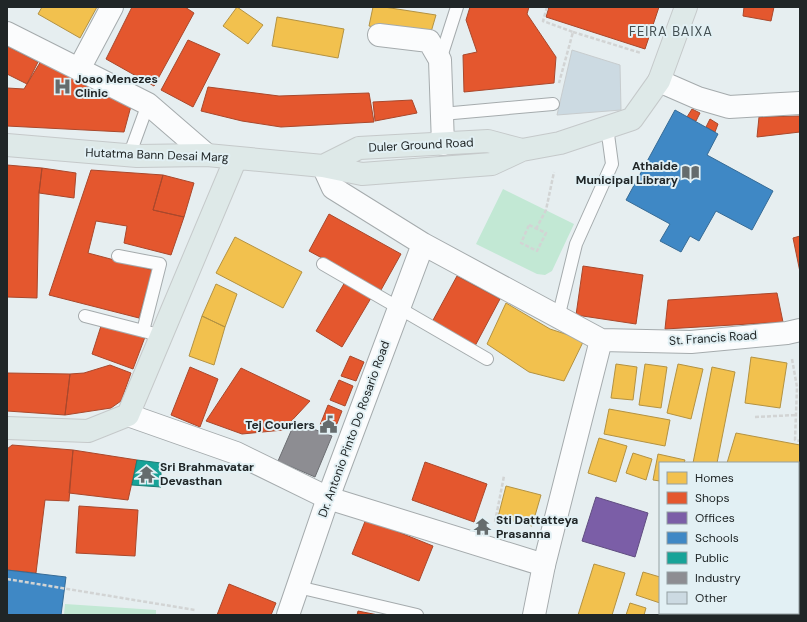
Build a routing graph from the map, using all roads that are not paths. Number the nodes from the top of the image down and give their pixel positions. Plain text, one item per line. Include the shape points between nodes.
1 (112, 7) edge
2 (457, 7) edge
3 (686, 7) edge
4 (7, 33) edge
5 (379, 35) dead end
6 (440, 60) junction
7 (79, 69) junction
8 (659, 81) junction
9 (800, 103) edge
10 (148, 104) junction
11 (553, 104) road end
12 (442, 114) junction
13 (607, 126) junction
14 (443, 144) junction
15 (7, 145) edge
16 (522, 150) junction
17 (207, 155) junction
18 (129, 156) junction
19 (236, 158) junction
20 (323, 166) junction
21 (423, 244) junction
22 (118, 256) dead end
23 (323, 264) dead end
24 (400, 307) junction
25 (85, 316) dead end
26 (558, 318) junction
27 (800, 330) edge
28 (152, 333) junction
29 (601, 340) junction
30 (487, 359) dead end
31 (128, 415) junction
32 (7, 428) edge
33 (328, 498) junction
34 (544, 565) junction
35 (298, 587) junction
36 (288, 615) edge
37 (417, 615) edge
38 (534, 615) edge

1 - 7 street
2 - 6 lane
3 - 8 main road, Duler Ground Road
4 - 7 street
5 - 6 street via 429,41
6 - 12 street
7 - 10 street
8 - 9 street via 698,98 729,107
8 - 13 main road, Duler Ground Road via 632,119
10 - 17 street
10 - 18 lane
11 - 12 lane
12 - 14 street
13 - 16 main road, Duler Ground Road via 560,143
13 - 26 lane via 612,164 576,244
14 - 16 main road, Duler Ground Road via 488,141
14 - 20 main road, Duler Ground Road via 358,148
15 - 18 main road, Hutatma Bann Desai Marg
16 - 20 main road, Duler Ground Road via 492,164 442,169 362,174
17 - 18 main road, Hutatma Bann Desai Marg
17 - 19 main road, Hutatma Bann Desai Marg
19 - 20 main road, Duler Ground Road
19 - 28 main road
20 - 21 street via 333,188
21 - 24 street, Dr. Antonio Pinto Do Rosario Road
21 - 26 street
22 - 28 lane via 160,264
23 - 24 lane
24 - 30 lane
24 - 33 street, Dr. Antonio Pinto Do Rosario Road
25 - 28 lane
26 - 29 street
27 - 29 street, St. Francis Road via 691,342
28 - 31 main road
29 - 34 street
31 - 32 main road via 88,431
31 - 33 street via 236,453
33 - 34 street
33 - 35 street, Dr. Antonio Pinto Do Rosario Road
34 - 38 street
35 - 36 street, Dr. Antonio Pinto Do Rosario Road
35 - 37 lane

